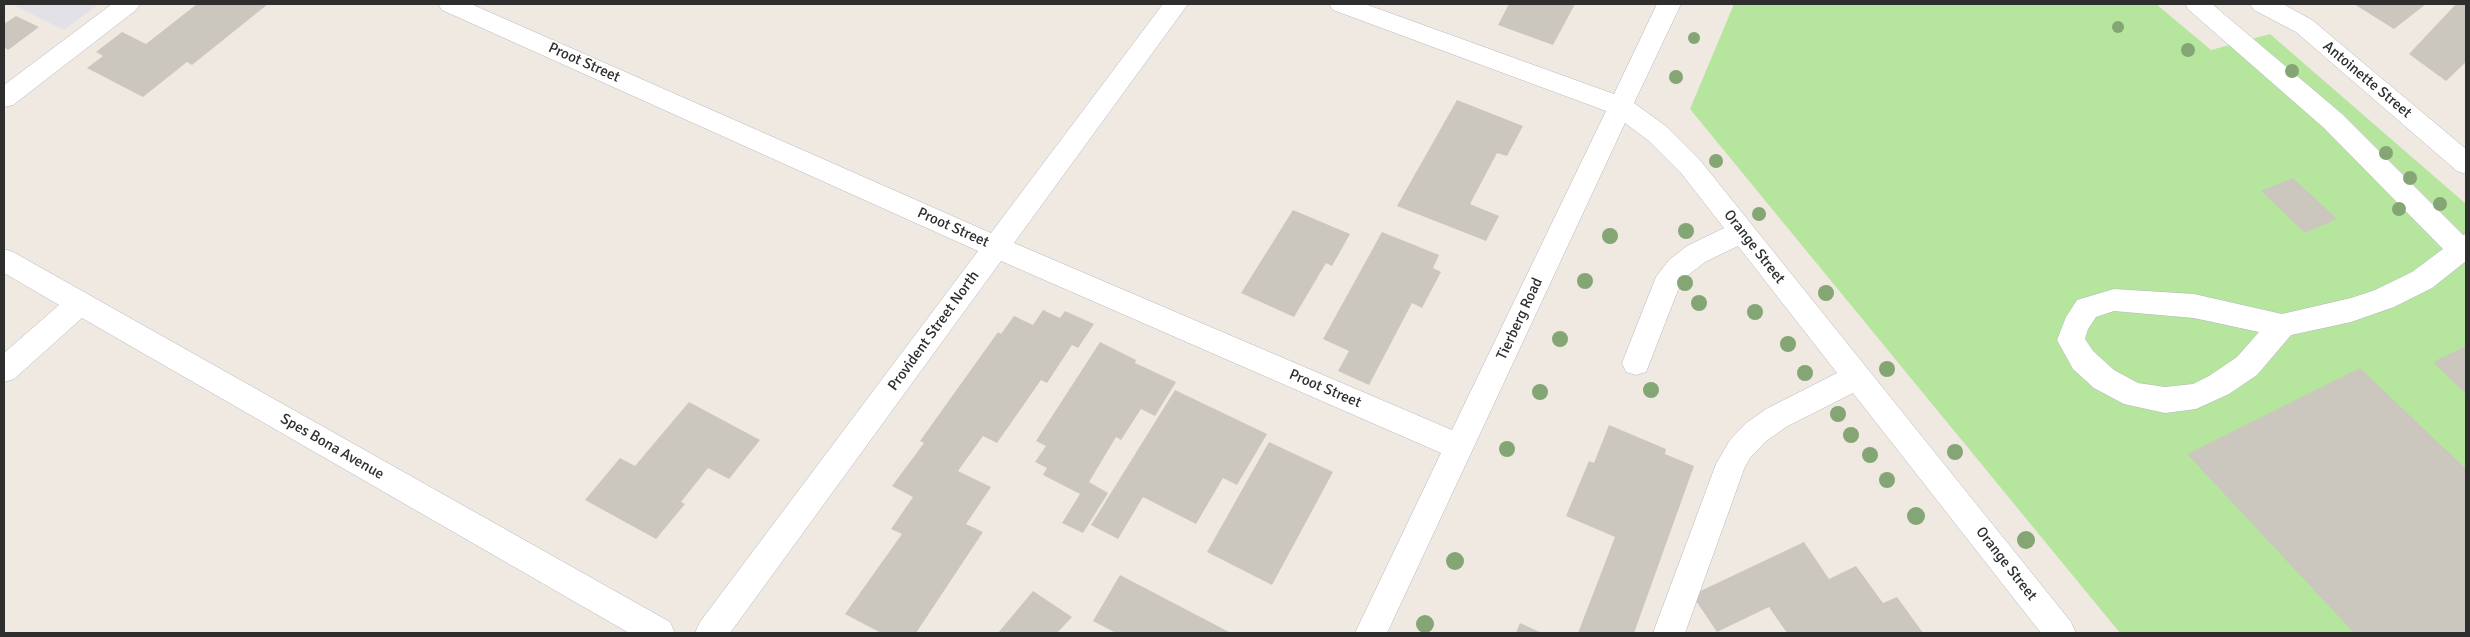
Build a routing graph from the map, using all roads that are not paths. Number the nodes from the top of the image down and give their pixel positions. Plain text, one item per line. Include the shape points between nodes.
1 (128, 4) edge
2 (450, 4) edge
3 (1176, 4) edge
4 (1341, 4) edge
5 (1669, 4) edge
6 (2197, 4) edge
7 (2262, 4) edge
8 (4, 98) edge
9 (1620, 106) junction
10 (2466, 164) edge
11 (1742, 232) junction
12 (996, 247) junction
13 (2464, 248) edge
14 (4, 260) edge
15 (80, 304) junction
16 (2282, 326) junction
17 (1636, 363) dead end
18 (4, 370) edge
19 (1857, 377) junction
20 (1459, 447) junction
21 (659, 633) edge
22 (711, 633) edge
23 (1371, 633) edge
24 (1669, 633) edge
25 (2060, 633) edge

1 - 8 street
2 - 12 street, Proot Street
3 - 12 street, Provident Street North
4 - 9 street, Orange Street
5 - 9 street, Tierberg Road
6 - 13 street via 2333,121
7 - 10 street, Antoinette Street via 2304,26
9 - 11 street, Orange Street via 1658,134 1690,166
9 - 20 street, Tierberg Road
11 - 17 street via 1696,254 1678,268 1666,285
11 - 19 street, Orange Street
12 - 20 street, Proot Street
12 - 22 street, Provident Street North
13 - 16 street via 2422,280 2384,299
14 - 15 street, Spes Bona Avenue
15 - 18 street
15 - 21 street, Spes Bona Avenue
16 - 16 street via 2194,306 2114,300 2087,308 2071,340 2082,360 2104,379 2134,395 2165,400 2196,396 2219,385 2247,366
19 - 24 street via 1776,418 1740,448 1731,464
19 - 25 street, Orange Street
20 - 23 street, Tierberg Road

